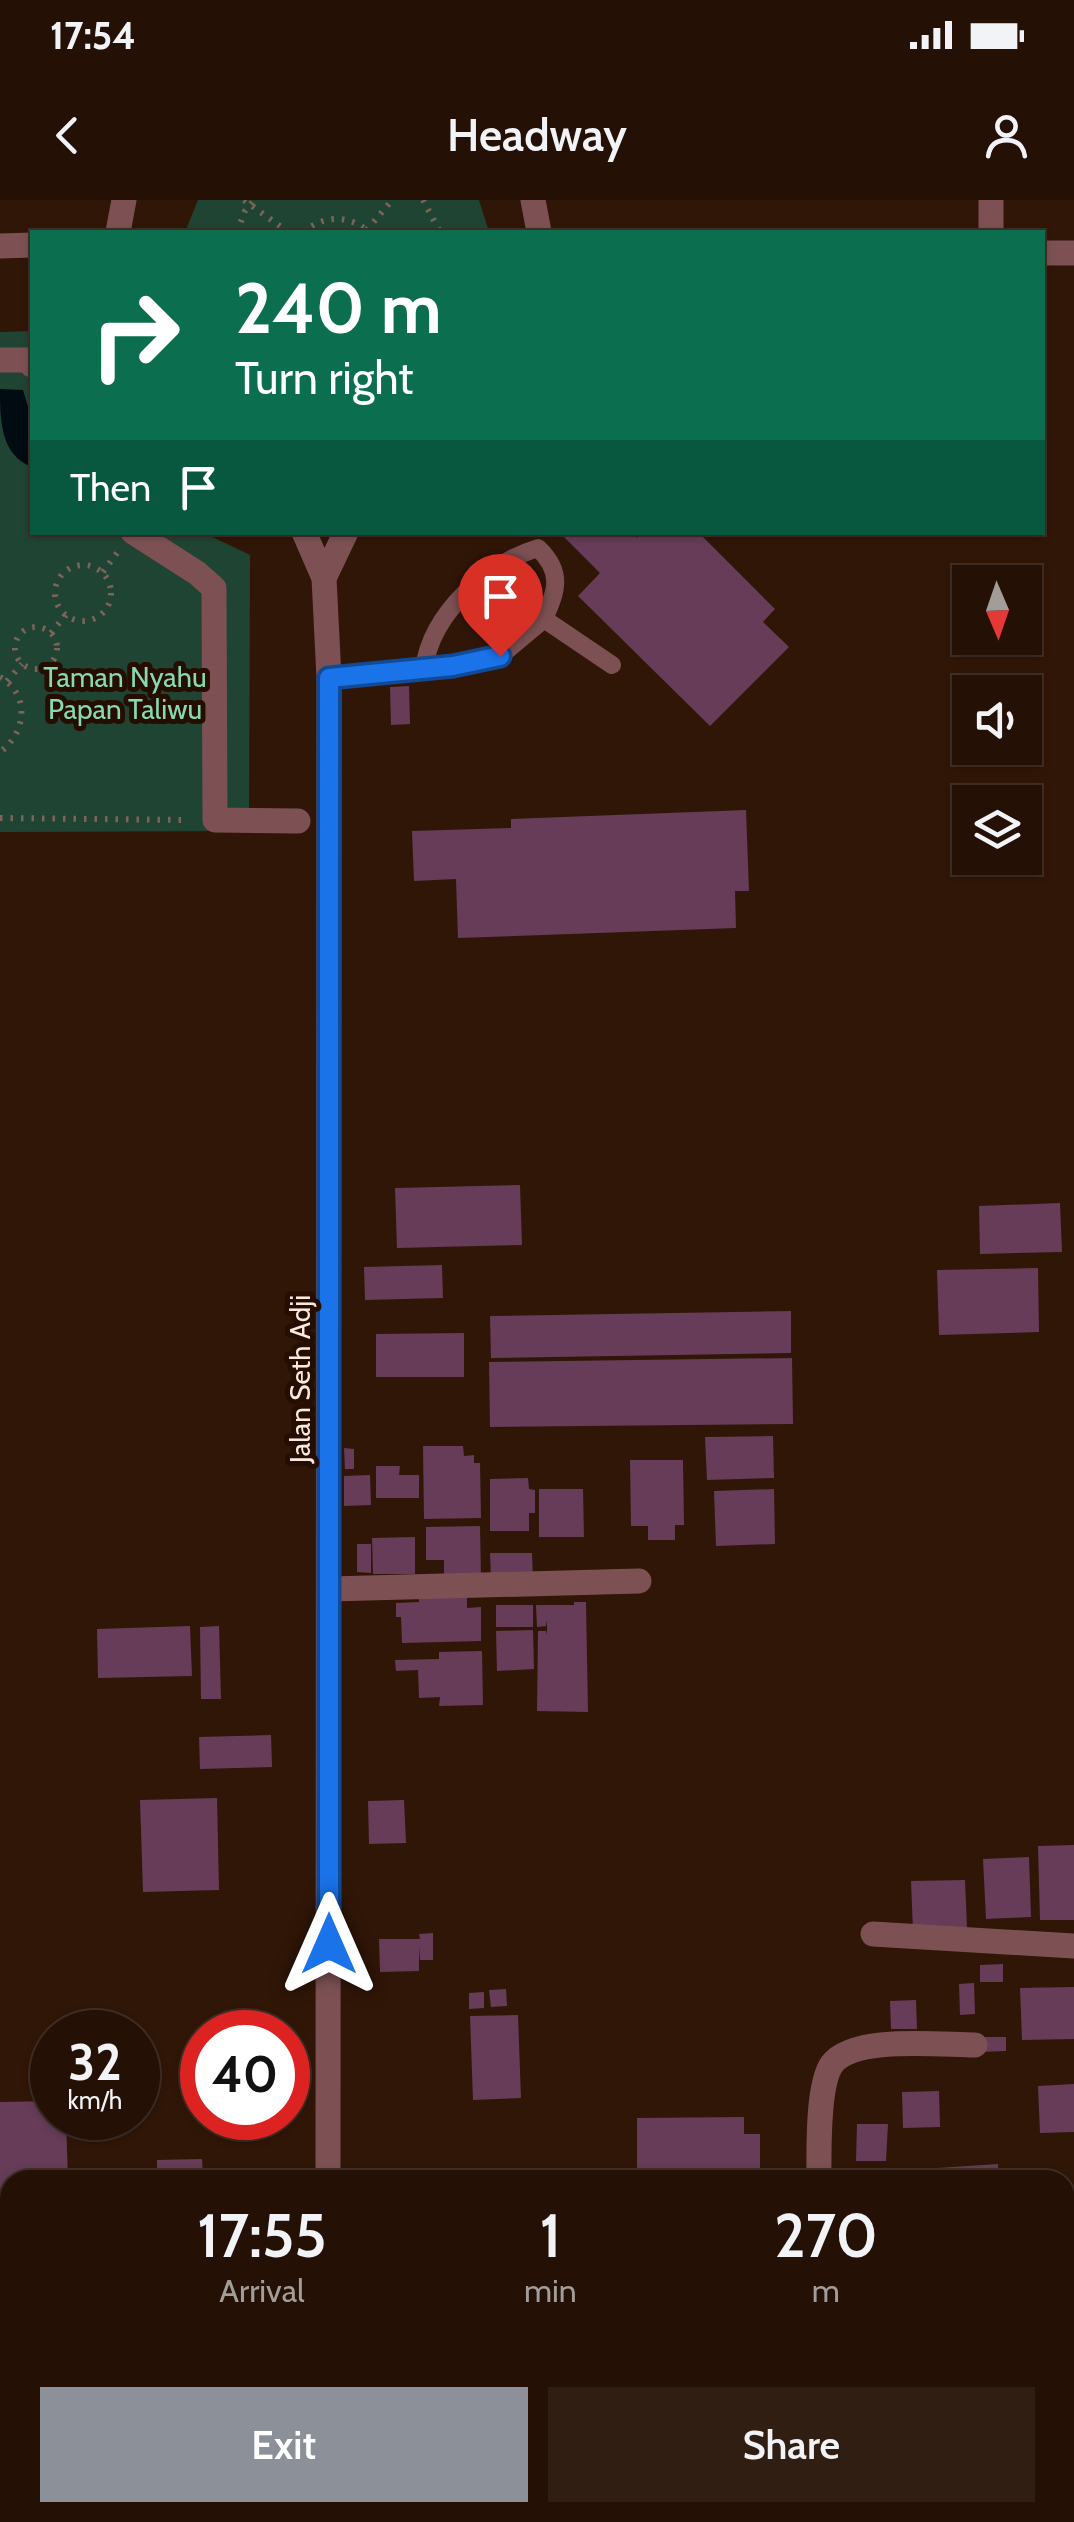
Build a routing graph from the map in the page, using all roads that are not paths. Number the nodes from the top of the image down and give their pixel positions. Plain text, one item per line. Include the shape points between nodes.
1 (124, 200) edge
2 (533, 200) edge
3 (991, 200) edge
4 (118, 230) edge
5 (540, 230) edge
6 (991, 230) edge
7 (30, 245) edge
8 (0, 246) edge
9 (1045, 253) edge
10 (1074, 253) edge
11 (0, 360) edge
12 (30, 360) edge
13 (138, 535) edge
14 (305, 535) edge
15 (345, 535) edge
16 (324, 578) junction
17 (544, 619) junction
18 (612, 665) dead end
19 (424, 669) junction
20 (329, 678) junction
21 (298, 822) dead end
22 (639, 1581) dead end
23 (330, 1589) junction
24 (873, 1934) dead end
25 (1074, 1946) edge
26 (976, 2045) dead end
27 (328, 2170) edge
28 (819, 2170) edge

1 - 4 street
2 - 5 street
3 - 6 street
7 - 8 street
9 - 10 street
11 - 12 street
13 - 21 street via 214,588 215,820
14 - 16 street
15 - 16 street
16 - 20 street, Jalan Seth Adji
17 - 18 lane
17 - 19 lane via 500,656
17 - 19 lane via 555,576 538,548 516,555 465,593 433,640
19 - 20 lane
20 - 23 street, Jalan Seth Adji
22 - 23 street
23 - 27 street, Jalan Seth Adji
24 - 25 street
26 - 28 street via 862,2046 842,2055 830,2067 826,2086

